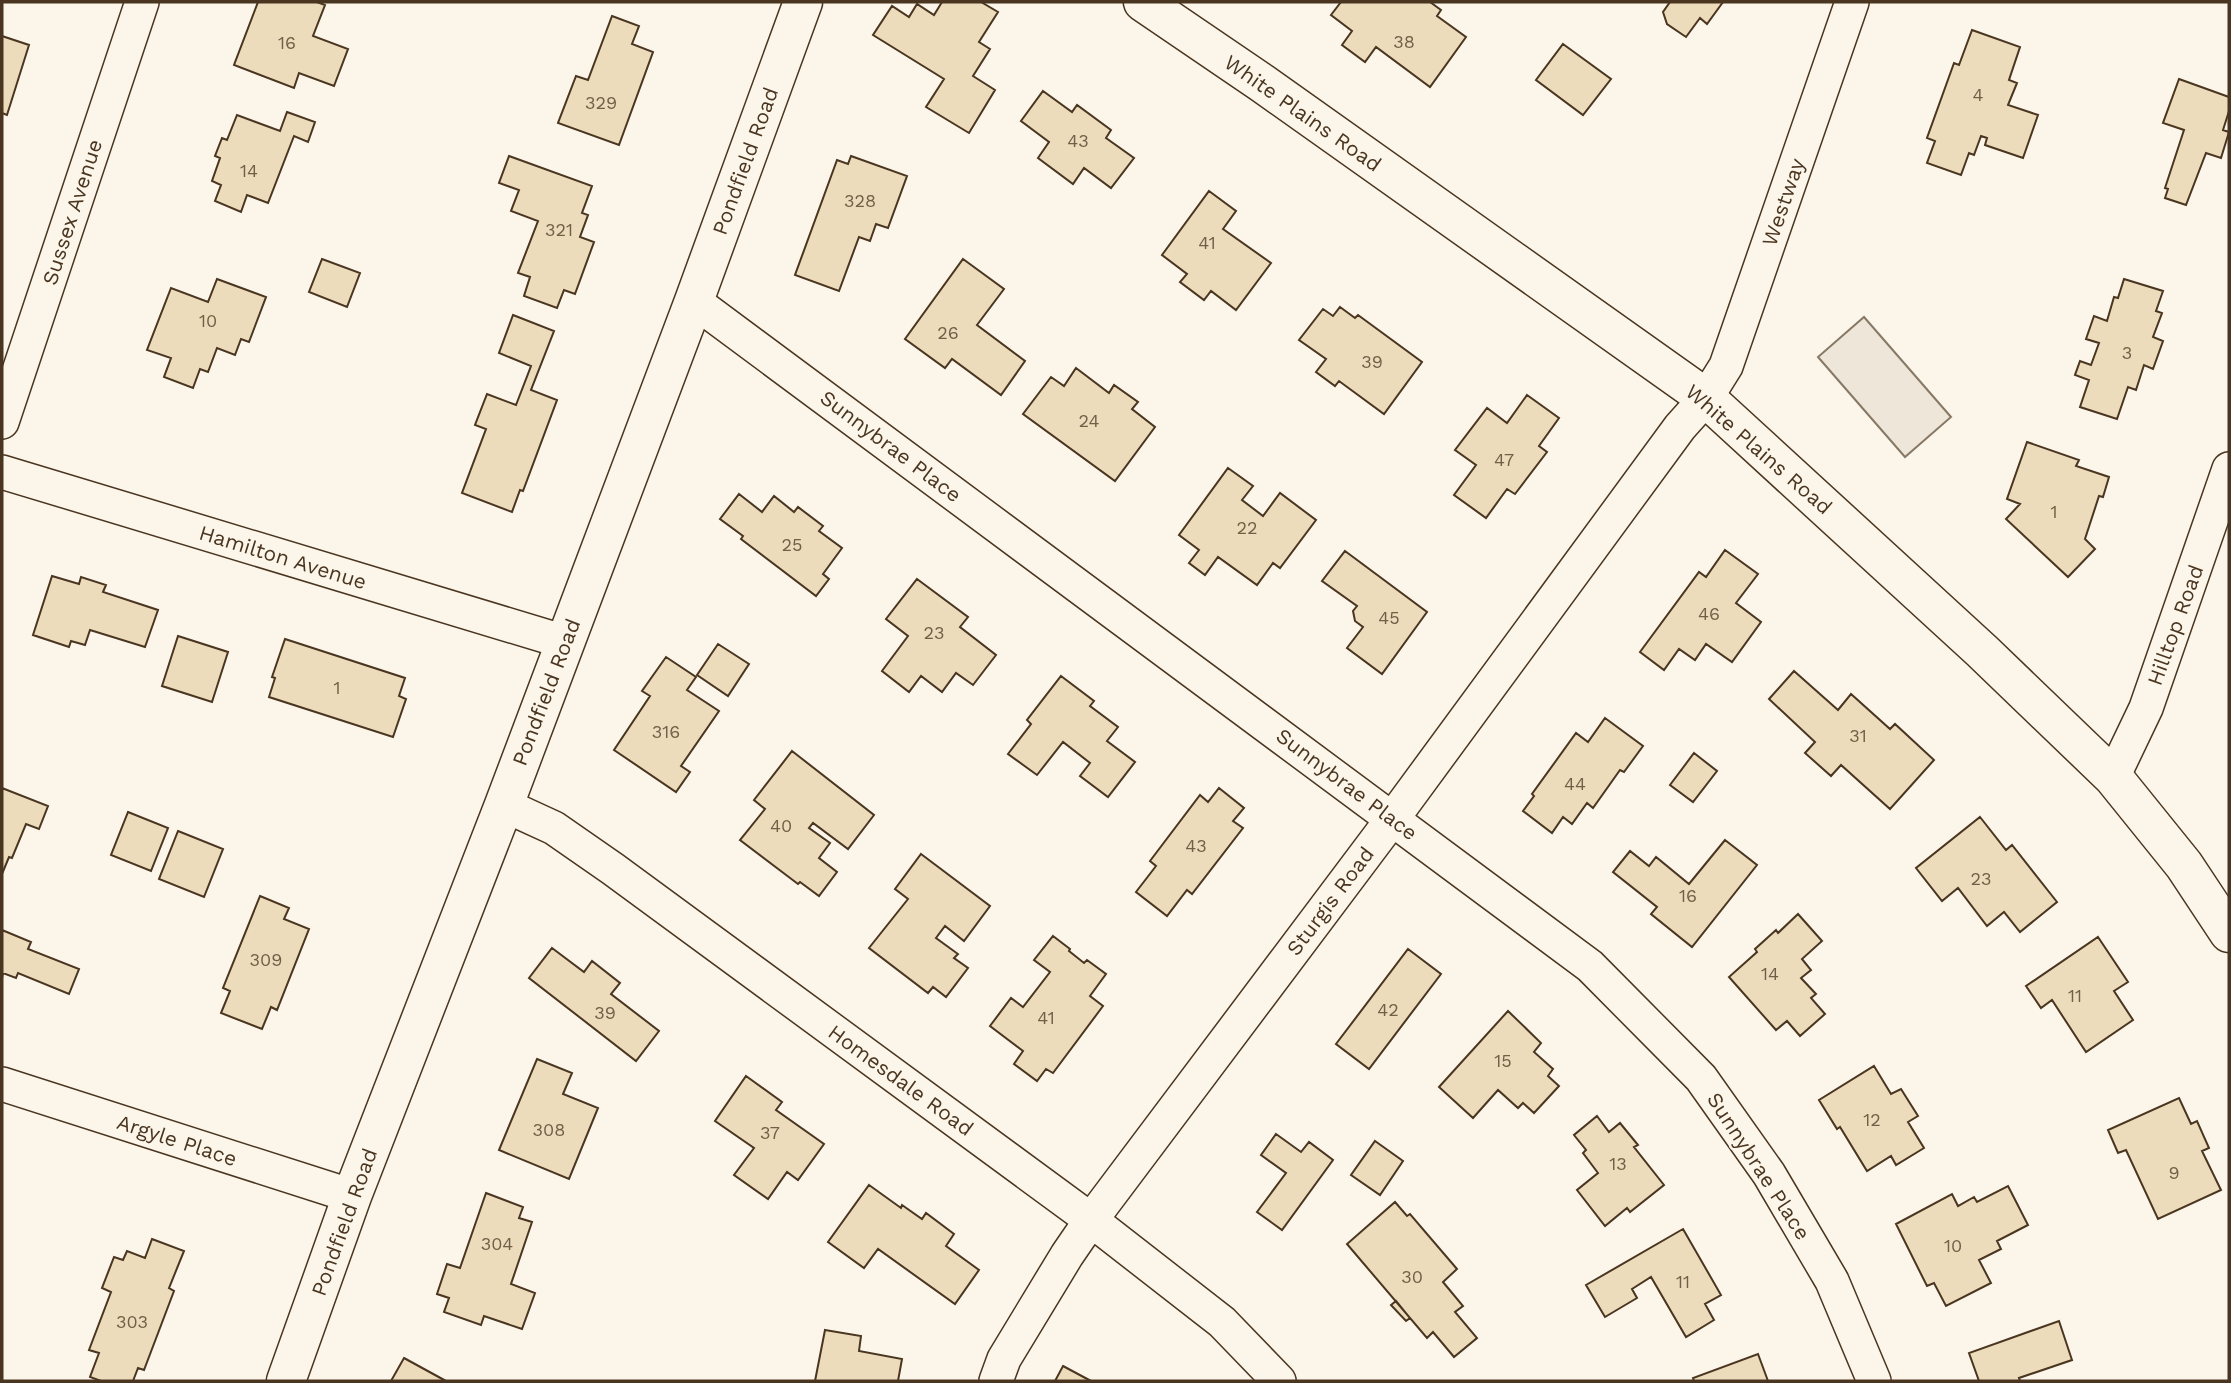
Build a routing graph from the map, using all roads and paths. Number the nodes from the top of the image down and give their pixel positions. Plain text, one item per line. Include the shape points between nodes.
1 (142, 2) edge
2 (803, 2) edge
3 (1143, 2) edge
4 (1852, 2) edge
5 (694, 300) junction
6 (1706, 398) junction
7 (2, 422) edge
8 (2229, 469) edge
9 (2, 472) edge
10 (2217, 546) edge
11 (565, 642) junction
12 (2113, 777) junction
13 (504, 805) junction
14 (1393, 818) junction
15 (2229, 933) edge
16 (2, 1084) edge
17 (352, 1196) junction
18 (1091, 1220) junction
19 (286, 1381) edge
20 (996, 1381) edge
21 (1279, 1381) edge
22 (1874, 1381) edge

1 - 7 street, Sussex Avenue
2 - 5 street, Pondfield Road
3 - 6 street, White Plains Road
4 - 6 street, Westway via 1726,366
5 - 11 street, Pondfield Road
5 - 14 street, Sunnybrae Place
6 - 12 street, White Plains Road via 1983,651
6 - 14 street, Sturgis Road via 1680,427
8 - 10 street, Hilltop Road
9 - 11 street, Hamilton Avenue
10 - 12 street, Hilltop Road
11 - 13 street, Pondfield Road
12 - 15 street, White Plains Road via 2184,865
13 - 17 street, Pondfield Road
13 - 18 street, Homesdale Road via 554,828 613,869
14 - 18 street, Sturgis Road
14 - 22 street, Sunnybrae Place via 1590,966 1701,1078 1769,1174 1832,1281
16 - 17 street, Argyle Place
17 - 19 street, Pondfield Road
18 - 20 street, Sturgis Road via 1011,1348
18 - 21 street, Homesdale Road via 1222,1322

